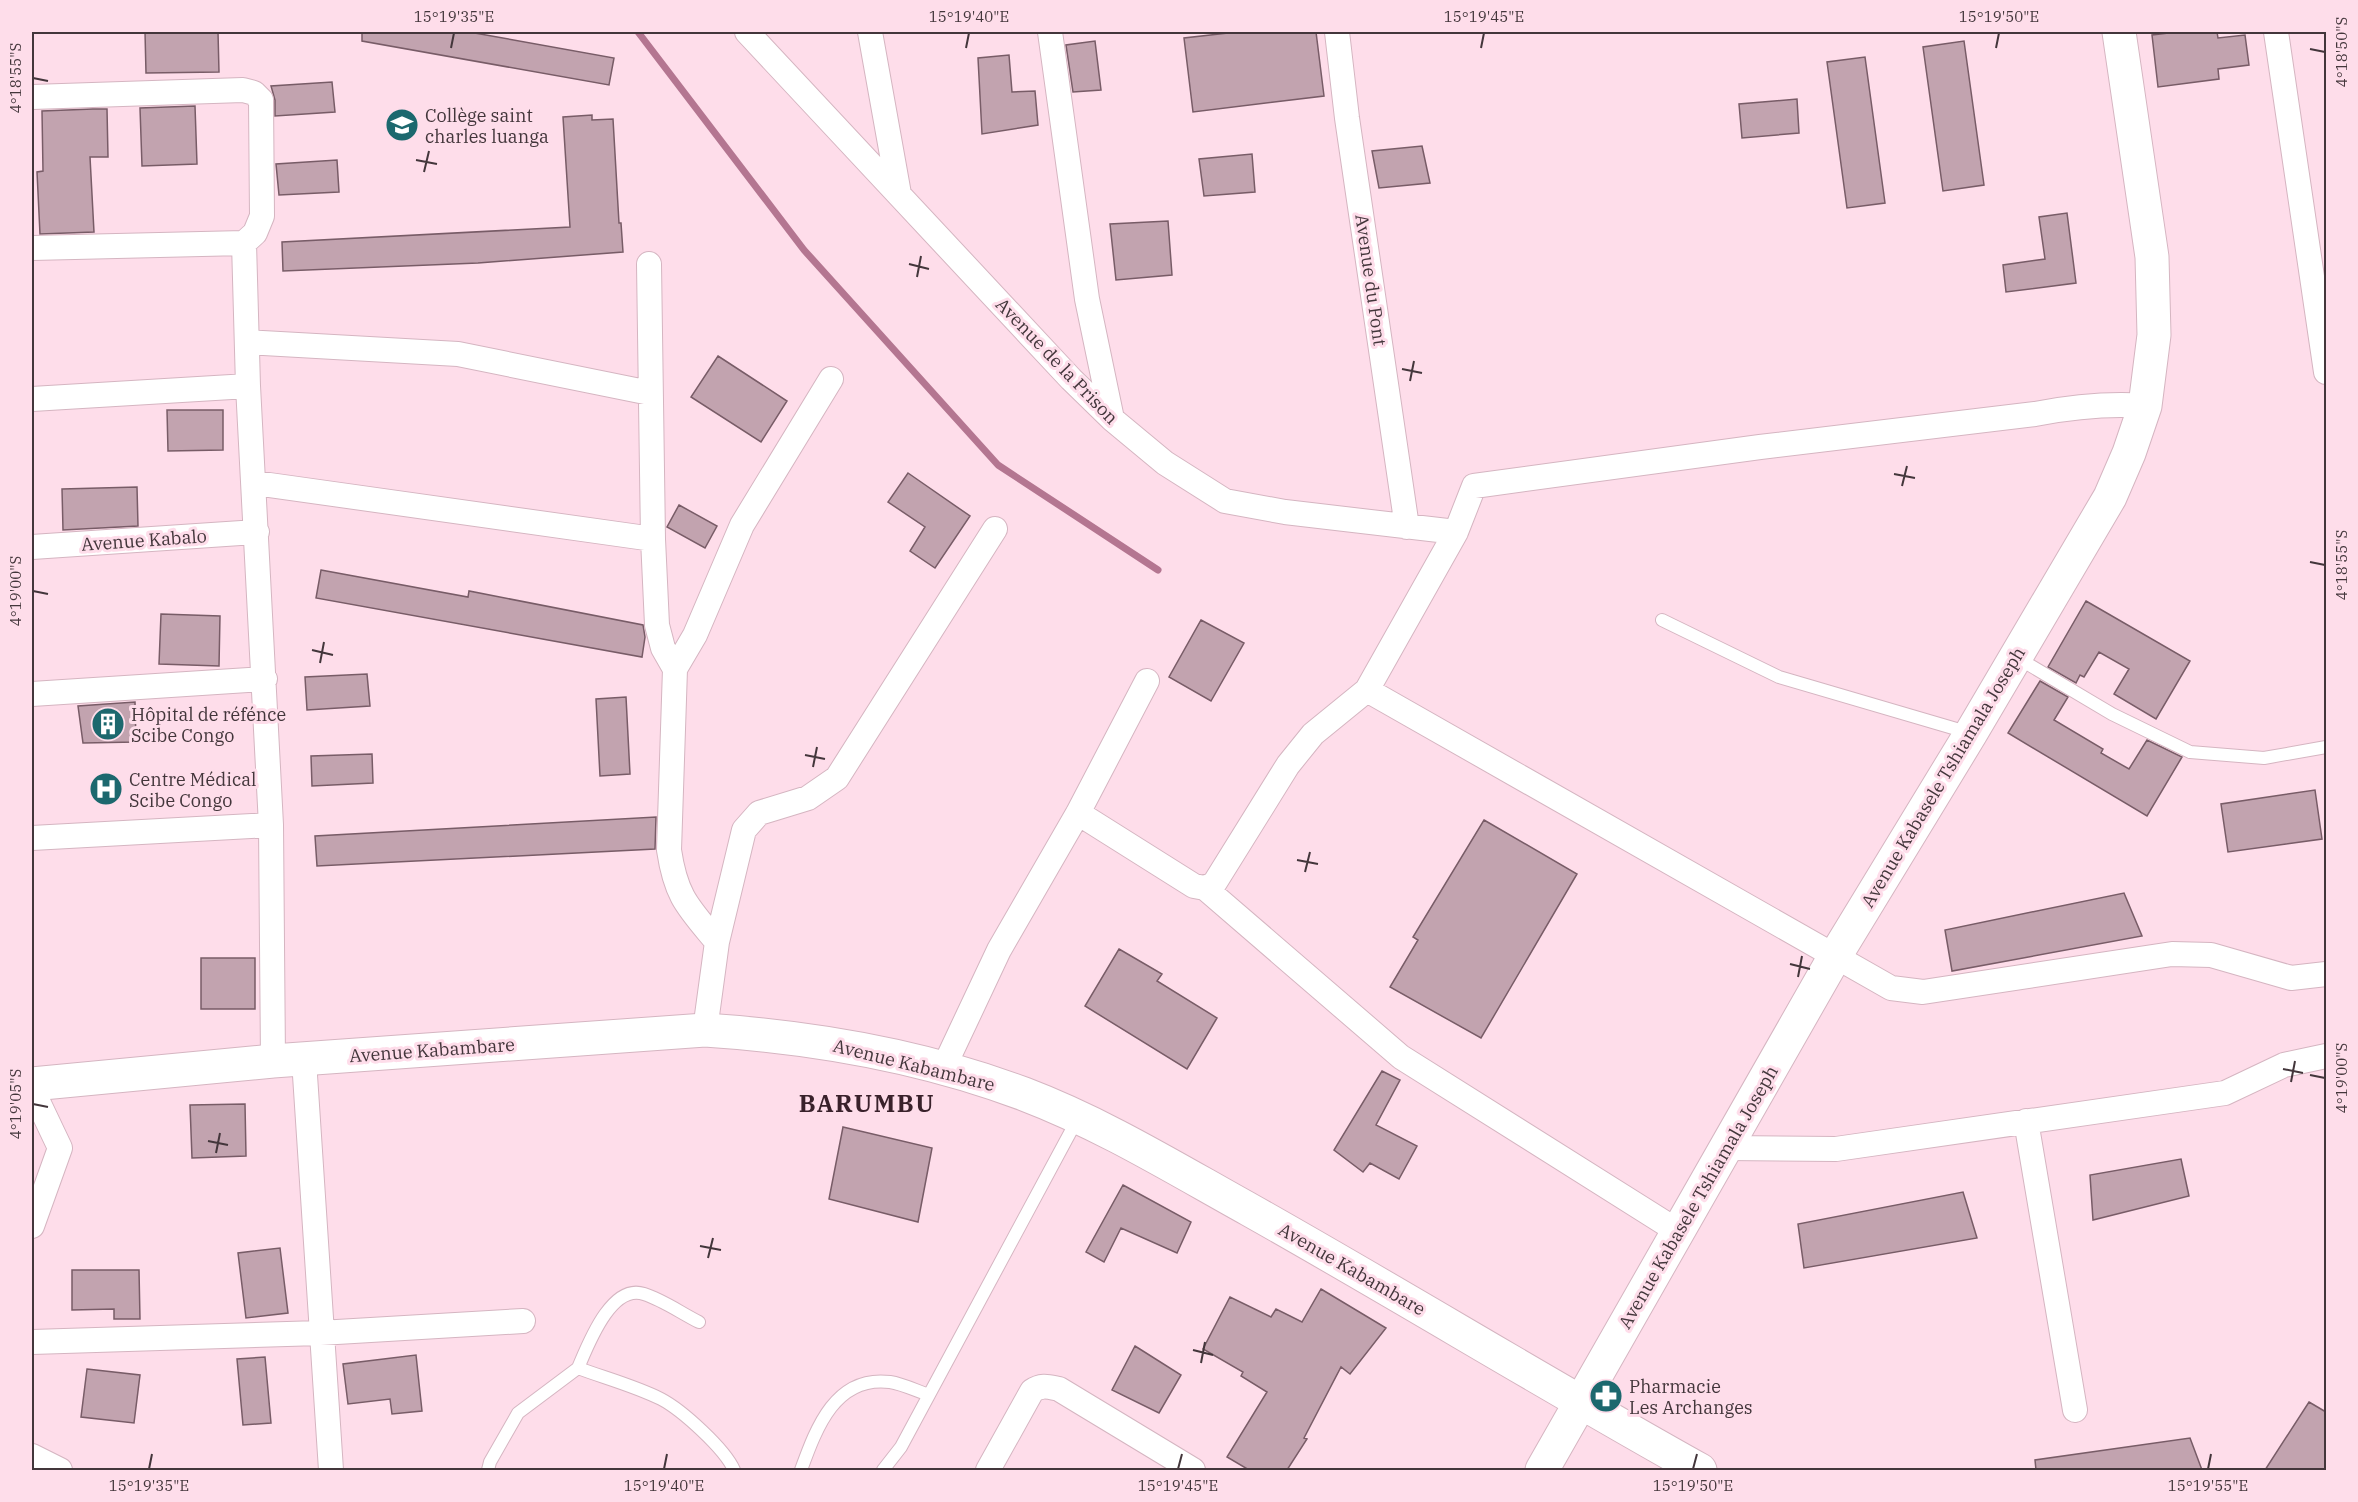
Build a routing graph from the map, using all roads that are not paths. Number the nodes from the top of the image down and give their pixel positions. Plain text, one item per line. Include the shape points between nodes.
1 (747, 32) edge
2 (870, 32) edge
3 (1050, 32) edge
4 (1337, 32) edge
5 (2120, 32) edge
6 (2276, 32) edge
7 (32, 97) edge
8 (899, 194) junction
9 (244, 243) junction
10 (32, 248) edge
11 (649, 264) dead end
12 (247, 342) junction
13 (2326, 372) edge
14 (831, 379) dead end
15 (248, 386) junction
16 (650, 393) junction
17 (32, 399) edge
18 (2145, 406) junction
19 (1112, 419) junction
20 (255, 483) junction
21 (1407, 527) junction
22 (995, 529) dead end
23 (257, 532) junction
24 (1456, 532) junction
25 (653, 539) junction
26 (32, 548) edge
27 (1662, 620) dead end
28 (2015, 656) junction
29 (675, 669) junction
30 (265, 679) junction
31 (1147, 681) dead end
32 (1366, 690) junction
33 (32, 694) edge
34 (1971, 733) junction
35 (2326, 747) edge
36 (1078, 813) junction
37 (271, 825) junction
38 (32, 838) edge
39 (1204, 888) junction
40 (717, 942) junction
41 (1834, 958) junction
42 (2326, 974) edge
43 (705, 1030) junction
44 (2326, 1056) edge
45 (289, 1060) junction
46 (943, 1069) junction
47 (32, 1084) edge
48 (32, 1089) edge
49 (1078, 1117) junction
50 (2026, 1121) junction
51 (1726, 1148) junction
52 (32, 1226) edge
53 (1679, 1232) junction
54 (523, 1321) dead end
55 (699, 1322) dead end
56 (320, 1334) junction
57 (32, 1342) edge
58 (578, 1368) junction
59 (929, 1395) junction
60 (1581, 1404) junction
61 (2075, 1410) dead end
62 (32, 1456) edge
63 (60, 1470) edge
64 (331, 1470) edge
65 (488, 1470) edge
66 (734, 1470) edge
67 (801, 1470) edge
68 (883, 1470) edge
69 (988, 1470) edge
70 (1193, 1470) edge
71 (1542, 1470) edge
72 (1700, 1470) edge

1 - 8 street, Avenue de la Prison
2 - 8 street
3 - 19 street via 1088,298
4 - 21 street, Avenue du Pont
5 - 18 main road, Avenue Kabasele Tshiamala Joseph via 2152,257 2154,335
6 - 13 street
7 - 9 street via 243,90 254,93 261,100 262,216 255,233
8 - 19 street, Avenue de la Prison
9 - 10 street
9 - 12 street
11 - 16 street
12 - 15 street
12 - 16 street via 458,354
14 - 29 street via 742,525 695,635
15 - 17 street
15 - 20 street
16 - 25 street
18 - 24 street via 2080,406 1485,483 1474,486
18 - 28 main road, Avenue Kabasele Tshiamala Joseph via 2110,497
19 - 21 street, Avenue de la Prison via 1165,463 1225,501
20 - 23 street
20 - 25 street
21 - 24 street, Avenue de la Prison
22 - 40 street via 837,778 808,798 759,813 744,830
23 - 26 street, Avenue Kabalo
23 - 30 street
24 - 32 street
25 - 29 street via 657,625 663,648
27 - 34 lane via 1779,677
28 - 34 main road, Avenue Kabasele Tshiamala Joseph
28 - 35 lane via 2112,714 2190,752 2264,758
29 - 40 street via 669,850 673,879 684,903
30 - 33 street
30 - 37 street
31 - 36 street
32 - 39 street via 1300,749 1214,884
32 - 41 street
34 - 41 main road, Avenue Kabasele Tshiamala Joseph
36 - 39 street via 1194,886
36 - 46 street via 999,950
37 - 38 street
37 - 45 street
39 - 53 street via 1401,1057
40 - 43 street
41 - 42 street via 1891,988 1923,992 2172,954 2211,955 2291,978
41 - 51 main road, Avenue Kabasele Tshiamala Joseph
43 - 45 main road, Avenue Kabambare
43 - 46 main road, Avenue Kabambare via 825,1043
44 - 50 street via 2284,1065 2226,1093
45 - 47 main road, Avenue Kabambare
45 - 56 street
46 - 49 main road, Avenue Kabambare via 1023,1094
48 - 52 street via 60,1148
49 - 59 lane
49 - 60 main road, Avenue Kabambare via 1311,1244
50 - 51 street via 1836,1149
50 - 61 street
51 - 53 main road, Avenue Kabasele Tshiamala Joseph
53 - 60 main road, Avenue Kabasele Tshiamala Joseph
54 - 56 street
55 - 58 lane via 643,1293 623,1296 608,1310
56 - 57 street
56 - 64 street
58 - 65 lane via 518,1413
58 - 66 lane via 662,1400 706,1435 729,1458
59 - 67 lane via 889,1382 855,1384 835,1401 814,1433
59 - 68 lane via 901,1447
60 - 71 main road, Avenue Kabasele Tshiamala Joseph
60 - 72 main road, Avenue Kabambare
62 - 63 street
69 - 70 street via 1032,1391 1046,1386 1059,1389

